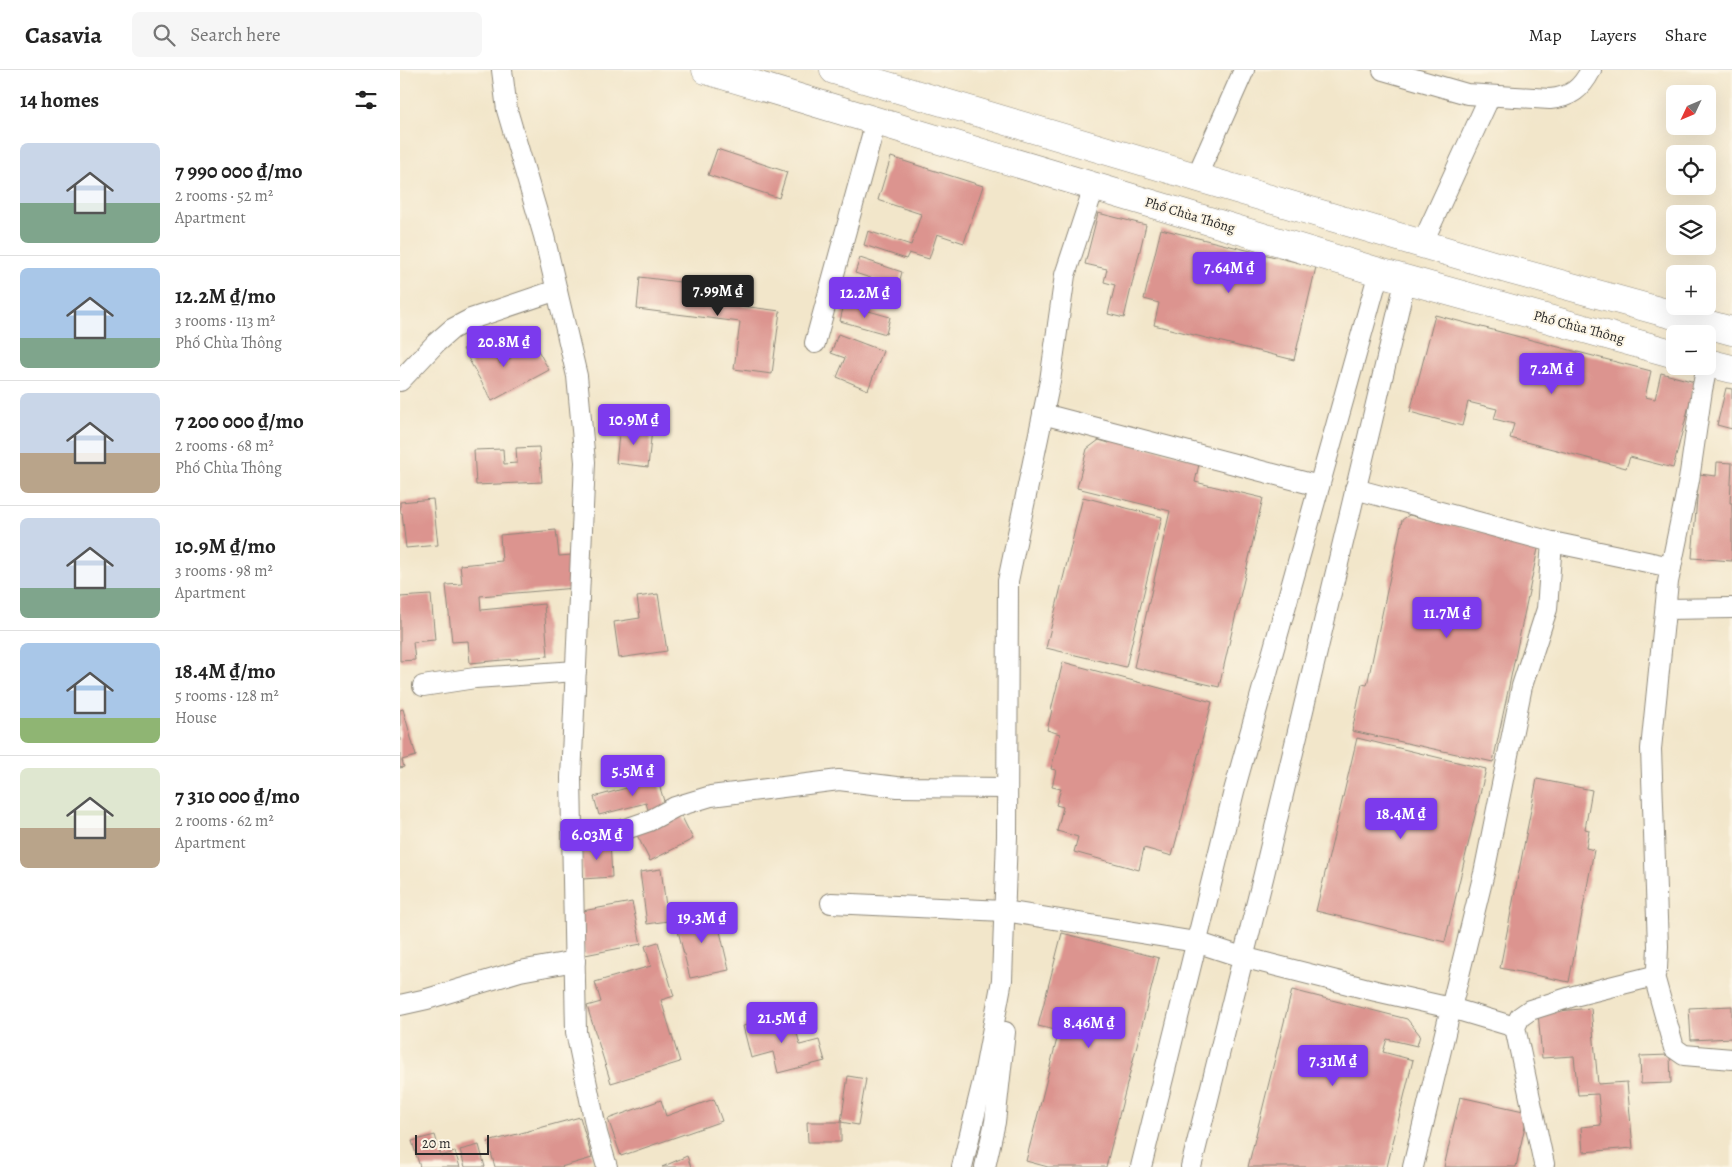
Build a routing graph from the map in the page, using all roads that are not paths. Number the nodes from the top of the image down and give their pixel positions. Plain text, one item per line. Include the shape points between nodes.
1 (502, 70) edge
2 (706, 70) edge
3 (834, 70) edge
4 (1244, 70) edge
5 (1382, 70) edge
6 (1590, 70) edge
7 (1490, 96) junction
8 (876, 121) junction
9 (1021, 126) junction
10 (1012, 162) junction
11 (1196, 178) junction
12 (1094, 186) junction
13 (1422, 244) junction
14 (1379, 272) junction
15 (1406, 278) junction
16 (557, 290) junction
17 (1732, 331) edge
18 (815, 343) dead end
19 (1666, 351) edge
20 (1716, 366) edge
21 (1732, 370) edge
22 (1705, 375) edge
23 (400, 381) edge
24 (1043, 414) junction
25 (1319, 486) junction
26 (1355, 489) junction
27 (1552, 542) junction
28 (1672, 567) junction
29 (1732, 608) edge
30 (1666, 609) junction
31 (576, 671) junction
32 (423, 686) dead end
33 (1007, 788) junction
34 (573, 839) junction
35 (831, 903) dead end
36 (1011, 912) junction
37 (1196, 942) junction
38 (1242, 957) junction
39 (575, 961) junction
40 (1654, 976) junction
41 (400, 1005) edge
42 (1451, 1008) junction
43 (1515, 1026) junction
44 (1732, 1059) edge
45 (1544, 1164) dead end
46 (606, 1167) edge
47 (962, 1167) edge
48 (985, 1167) edge
49 (1141, 1167) edge
50 (1191, 1167) edge
51 (1412, 1167) edge

1 - 16 street via 507,110
2 - 8 highway, Phố Chùa Thông
3 - 9 highway
4 - 11 street
5 - 7 street via 1467,94
6 - 7 street via 1585,81 1563,98
7 - 13 street
8 - 10 highway, Phố Chùa Thông
8 - 18 street
9 - 10 highway
9 - 11 highway
10 - 12 highway, Phố Chùa Thông
11 - 13 highway
12 - 14 highway, Phố Chùa Thông
12 - 24 street via 1065,276
13 - 17 highway
14 - 15 highway, Phố Chùa Thông
14 - 25 street
15 - 19 highway, Phố Chùa Thông
15 - 26 street
16 - 23 street via 452,329
16 - 31 street via 577,376 585,462
20 - 21 highway
22 - 28 street
24 - 25 street
24 - 33 street via 1008,580
25 - 37 street via 1234,791
26 - 27 street
26 - 38 street
27 - 28 street
27 - 42 street via 1547,609 1522,686 1484,874
28 - 30 street
29 - 30 street
30 - 40 street via 1651,750 1658,946
31 - 32 street via 475,678
31 - 34 street via 571,778
33 - 34 street via 897,787 839,780 711,796 675,807 650,821 614,833
33 - 36 street
34 - 39 street
35 - 36 street
36 - 37 street
36 - 47 street via 983,1081
36 - 48 street via 995,1122
37 - 38 street
37 - 49 street
38 - 42 street
38 - 50 street
39 - 41 street via 520,971
39 - 46 street via 576,1032
40 - 43 street via 1530,1010 1520,1017
40 - 44 street via 1674,1048 1684,1056
42 - 43 street
42 - 51 street
43 - 45 street

